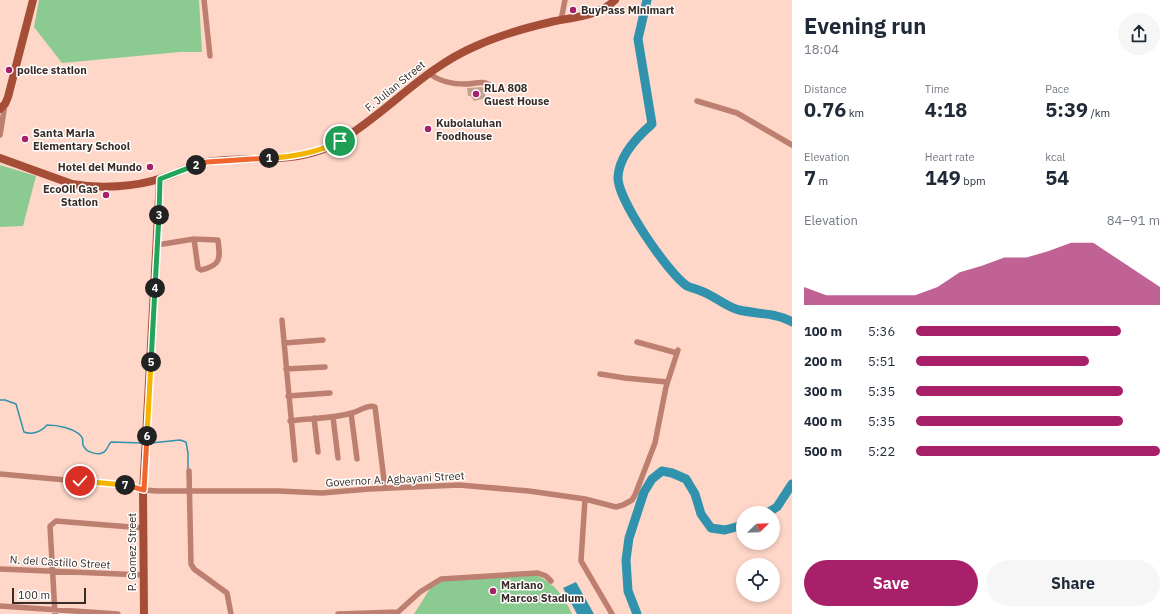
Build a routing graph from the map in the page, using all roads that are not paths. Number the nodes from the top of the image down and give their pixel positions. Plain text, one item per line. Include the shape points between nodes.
1 (32, 0) edge
2 (204, 0) edge
3 (565, 0) edge
4 (615, 0) edge
5 (561, 20) junction
6 (210, 56) dead end
7 (429, 73) junction
8 (490, 85) dead end
9 (698, 101) dead end
10 (2, 107) edge
11 (0, 135) edge
12 (792, 145) edge
13 (0, 158) edge
14 (160, 179) junction
15 (194, 239) junction
16 (157, 245) junction
17 (282, 320) dead end
18 (323, 340) dead end
19 (637, 342) dead end
20 (284, 343) junction
21 (325, 367) dead end
22 (286, 369) junction
23 (600, 374) dead end
24 (667, 382) junction
25 (330, 393) dead end
26 (288, 396) junction
27 (351, 413) junction
28 (333, 417) junction
29 (314, 418) junction
30 (290, 421) junction
31 (318, 452) dead end
32 (338, 458) dead end
33 (357, 459) dead end
34 (295, 460) dead end
35 (189, 471) dead end
36 (0, 474) edge
37 (385, 488) junction
38 (144, 490) junction
39 (189, 491) junction
40 (585, 499) junction
41 (143, 528) junction
42 (0, 569) edge
43 (53, 572) junction
44 (143, 575) junction
45 (551, 581) dead end
46 (0, 606) edge
47 (55, 612) edge
48 (398, 613) edge
49 (118, 614) edge
50 (144, 614) edge
51 (231, 614) edge
52 (338, 614) edge
53 (612, 614) edge

1 - 10 street
2 - 6 street
3 - 5 street
4 - 5 street, F. Julian Street via 601,11
5 - 7 street, F. Julian Street via 516,31 482,43
7 - 8 street via 436,79 465,84 484,82
7 - 14 street, F. Julian Street via 371,120 324,149 283,157 207,162
9 - 12 street via 738,113
10 - 11 street
13 - 14 street, F. Julian Street via 83,186 114,187
14 - 16 street, P. Gomez Street
15 - 15 street via 198,268 201,270 213,267 220,255 218,240
15 - 16 street
16 - 38 street, P. Gomez Street
17 - 20 street
18 - 20 street
19 - 24 street, Governor A. Agbayani Street via 678,352
20 - 22 street
21 - 22 street
22 - 26 street
23 - 24 street
24 - 40 street, Governor A. Agbayani Street via 655,444 632,500 616,507
25 - 26 street
26 - 30 street
27 - 28 street
27 - 33 street
27 - 37 street via 370,406 375,407
28 - 29 street
28 - 32 street
29 - 30 street
29 - 31 street
30 - 34 street
35 - 39 street
36 - 38 street, Governor A. Agbayani Street via 121,485
37 - 39 street, Governor A. Agbayani Street via 322,493
37 - 40 street, Governor A. Agbayani Street via 459,485
38 - 39 street, Governor A. Agbayani Street
38 - 41 street, P. Gomez Street
39 - 51 street via 191,564 226,593
40 - 53 street via 581,561
41 - 43 street via 56,521 50,526
41 - 44 street, P. Gomez Street
42 - 43 street, N. del Castillo Street
43 - 44 street, N. del Castillo Street
43 - 47 street
44 - 50 street, P. Gomez Street
45 - 48 street via 538,573 441,579 420,592
46 - 47 street
47 - 49 street
48 - 52 street

